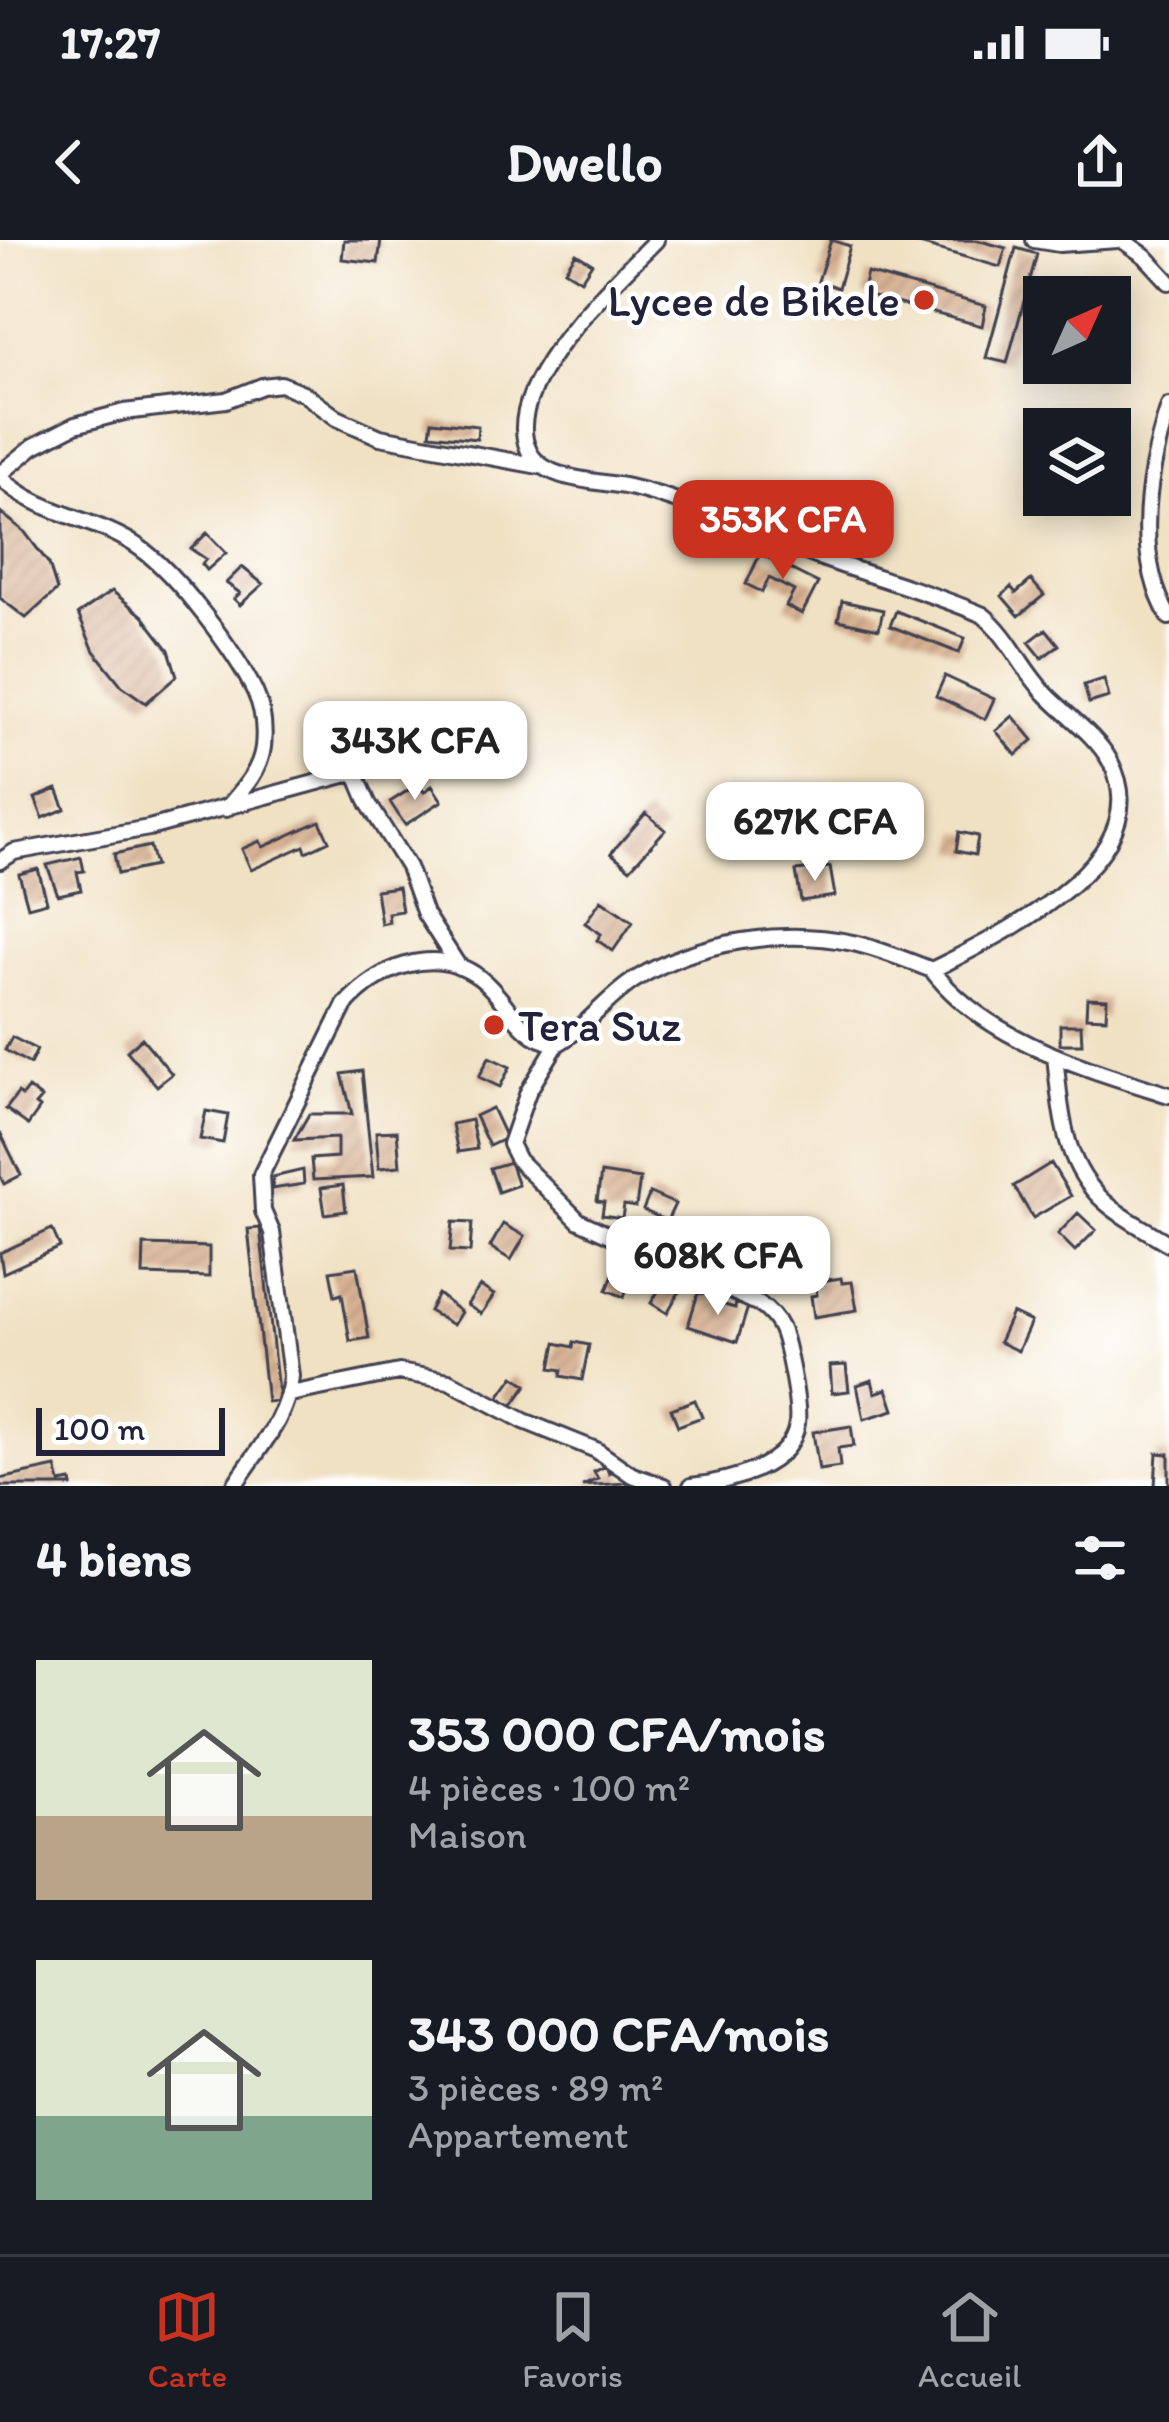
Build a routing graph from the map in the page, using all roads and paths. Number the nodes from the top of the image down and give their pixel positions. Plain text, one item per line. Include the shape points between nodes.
1 (656, 240) edge
2 (1034, 240) edge
3 (1120, 240) edge
4 (1169, 282) edge
5 (1169, 406) edge
6 (542, 466) junction
7 (0, 476) edge
8 (1169, 617) edge
9 (226, 809) junction
10 (0, 861) edge
11 (459, 967) junction
12 (932, 970) junction
13 (557, 1044) junction
14 (1055, 1056) junction
15 (1169, 1095) edge
16 (1169, 1244) edge
17 (290, 1394) junction
18 (234, 1486) edge
19 (664, 1486) edge
20 (691, 1486) edge

1 - 6 street via 548,361 524,434
2 - 3 street
3 - 4 street
5 - 8 street via 1148,510 1150,576
6 - 7 street via 380,437 281,384 75,425
6 - 12 street via 651,494 983,615 1111,762 1118,816 1099,860 1044,904
7 - 9 street via 50,510 140,548 221,638 255,692 264,725 260,762
9 - 10 street via 14,851
9 - 11 street via 355,772
11 - 13 street via 492,990 524,1030
11 - 17 street via 404,964 364,985 345,1005 261,1175
12 - 13 street via 839,940 724,944 633,980
12 - 14 street via 972,1009
13 - 20 street via 518,1115 510,1144 518,1160 579,1222 759,1304 783,1326 797,1425 790,1442 753,1470
14 - 15 street
14 - 16 street via 1062,1122 1084,1178 1106,1203
17 - 18 street
17 - 19 street via 399,1372 449,1381

